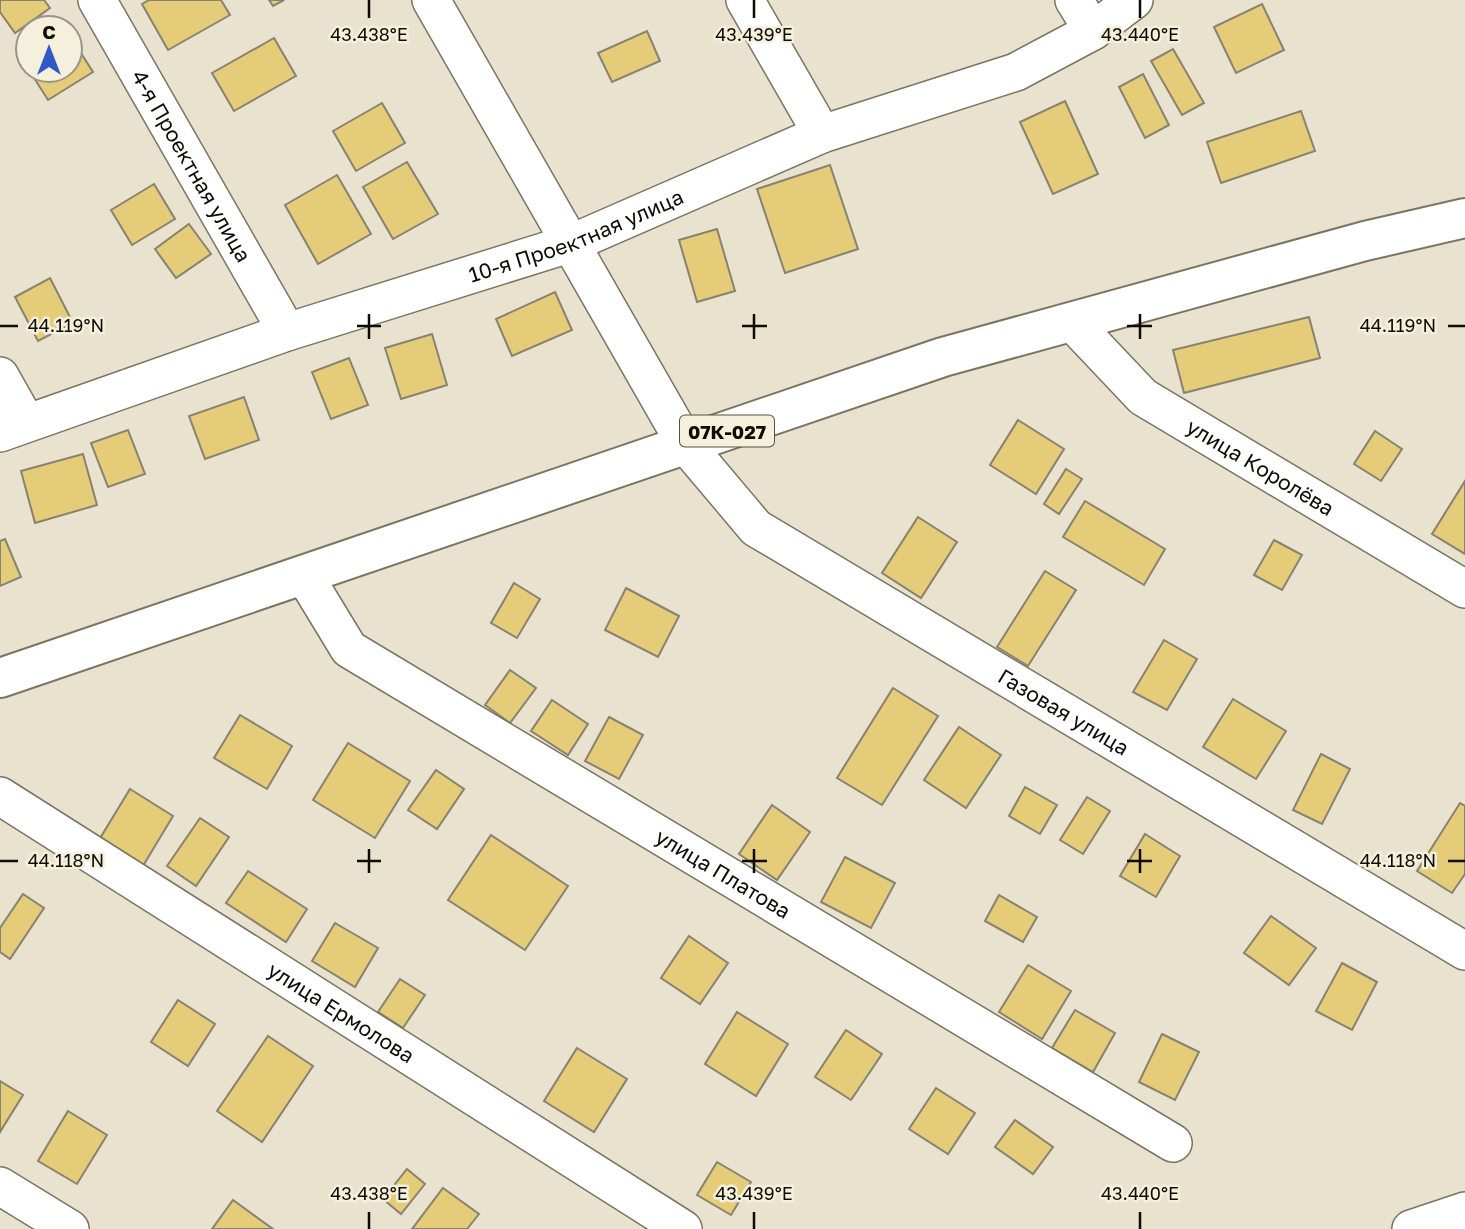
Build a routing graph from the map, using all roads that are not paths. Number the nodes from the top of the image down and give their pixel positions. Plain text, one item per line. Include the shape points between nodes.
1 (97, 0) edge
2 (431, 0) edge
3 (746, 0) edge
4 (1074, 0) edge
5 (1134, 0) edge
6 (1093, 31) junction
7 (822, 134) junction
8 (1465, 218) edge
9 (572, 243) junction
10 (1072, 322) junction
11 (287, 332) junction
12 (0, 376) edge
13 (13, 428) edge
14 (686, 445) junction
15 (304, 575) junction
16 (1465, 589) edge
17 (0, 678) edge
18 (0, 796) edge
19 (1465, 951) edge
20 (1173, 1143) dead end
21 (0, 1186) edge
22 (1465, 1211) edge
23 (70, 1229) edge
24 (683, 1229) edge
25 (1411, 1229) edge

1 - 11 street, 4-я Проектная улица
2 - 9 street, Газовая улица
3 - 7 street
4 - 6 street
5 - 6 street, 10-я Проектная улица
6 - 7 street, 10-я Проектная улица via 1016,72
7 - 9 street, 10-я Проектная улица
8 - 10 main road, 07К-027
9 - 11 street, 10-я Проектная улица
9 - 14 street, Газовая улица
10 - 14 main road, 07К-027 via 943,357
10 - 16 street, улица Королёва via 1143,397
11 - 13 street, 10-я Проектная улица
12 - 13 street
14 - 15 main road, 07К-027
14 - 19 street, Газовая улица via 755,528
15 - 17 main road, 07К-027
15 - 20 street, улица Платова via 349,649
18 - 24 street, улица Ермолова
21 - 23 street
22 - 25 street

